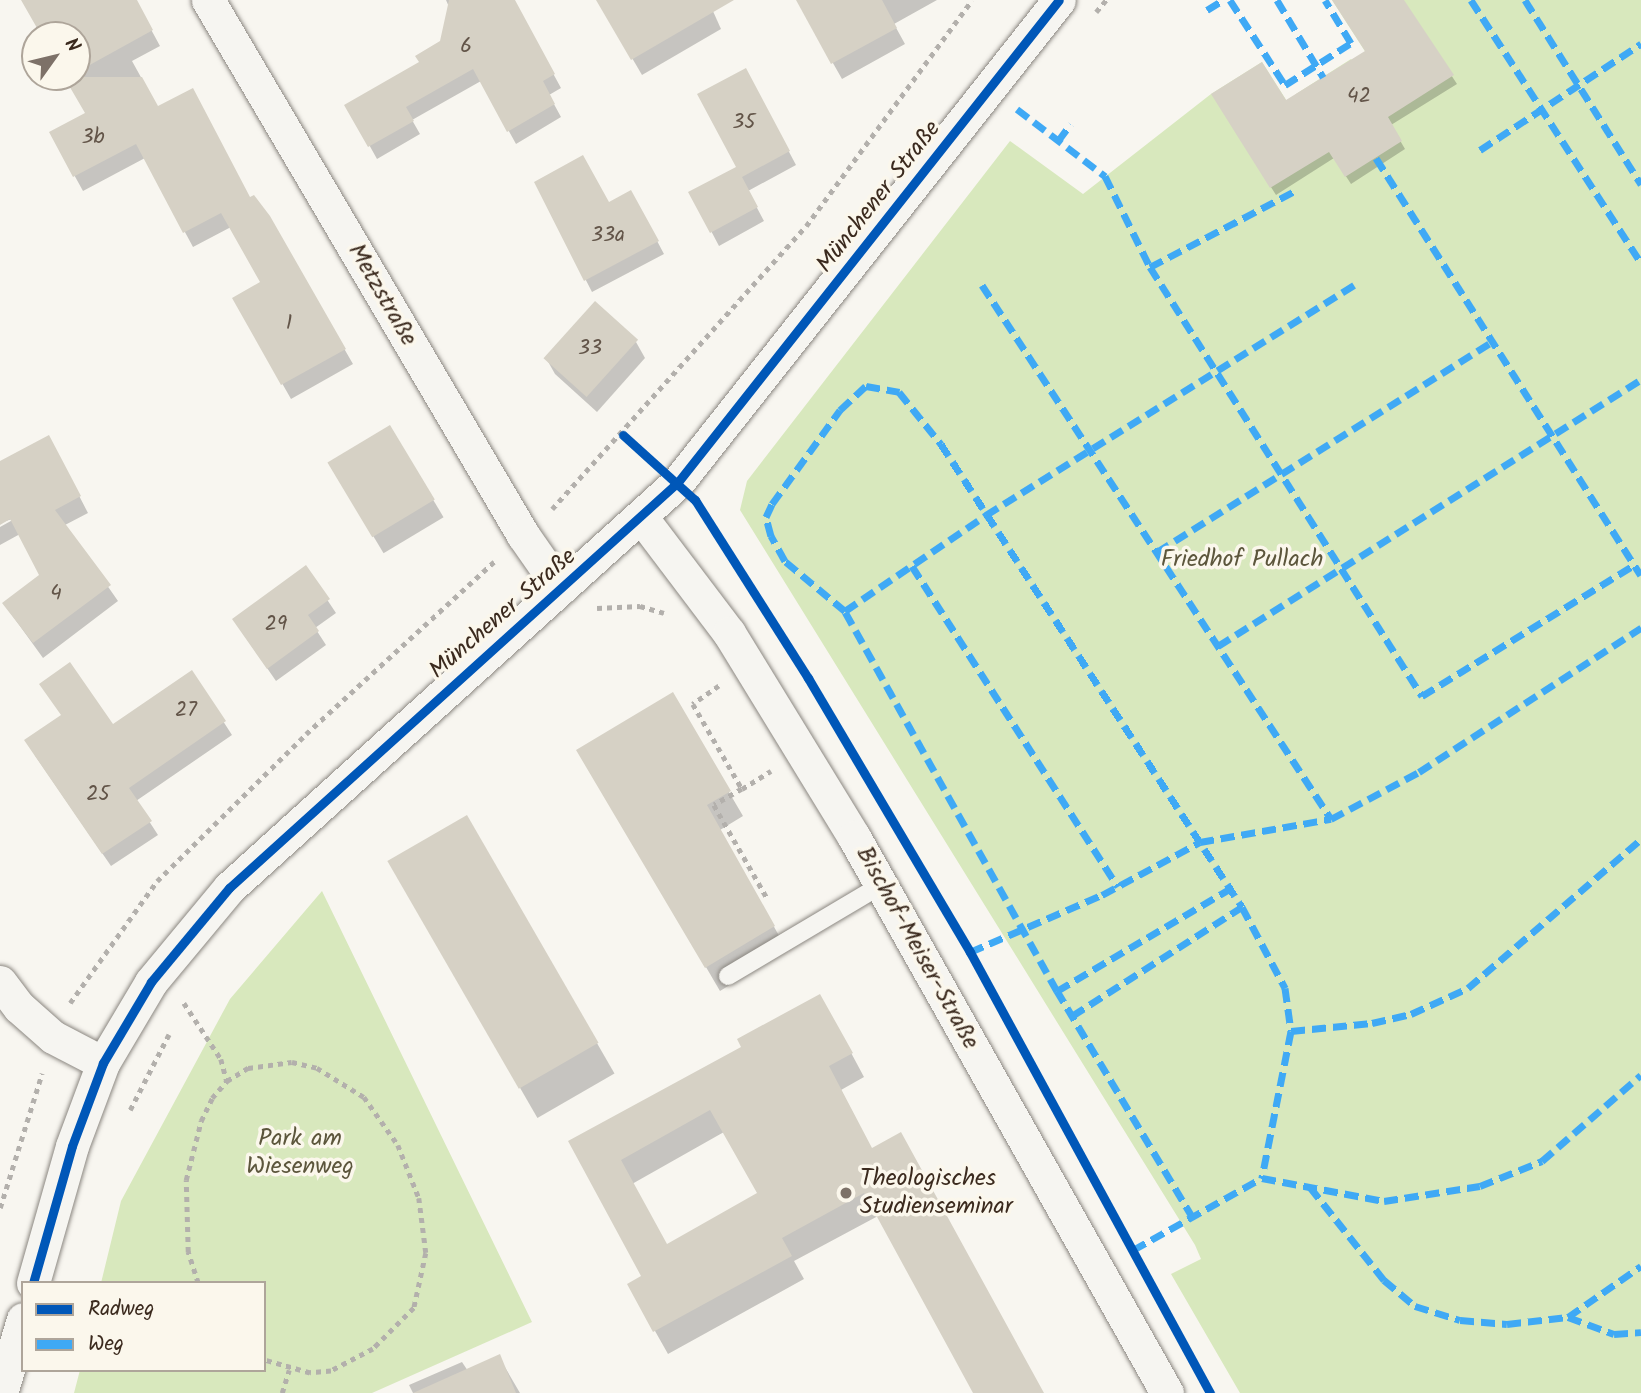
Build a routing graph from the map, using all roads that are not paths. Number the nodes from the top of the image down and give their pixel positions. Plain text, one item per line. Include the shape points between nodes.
1 (208, 0) edge
2 (1059, 0) edge
3 (642, 518) junction
4 (568, 598) junction
5 (881, 885) junction
6 (728, 976) dead end
7 (0, 982) edge
8 (103, 1063) junction
9 (34, 1281) edge
10 (21, 1326) edge
11 (1, 1393) edge
12 (1167, 1393) edge

1 - 4 street, Metzstraße via 523,535
2 - 3 street, Münchener Straße via 724,426
3 - 4 street, Münchener Straße
3 - 5 street, Bischof-Meiser-Straße via 729,633
4 - 8 street, Münchener Straße via 229,888 150,982
5 - 6 lane
5 - 12 street, Bischof-Meiser-Straße
7 - 8 street via 19,1007 53,1037
8 - 9 street, Münchener Straße via 72,1146
10 - 11 street

